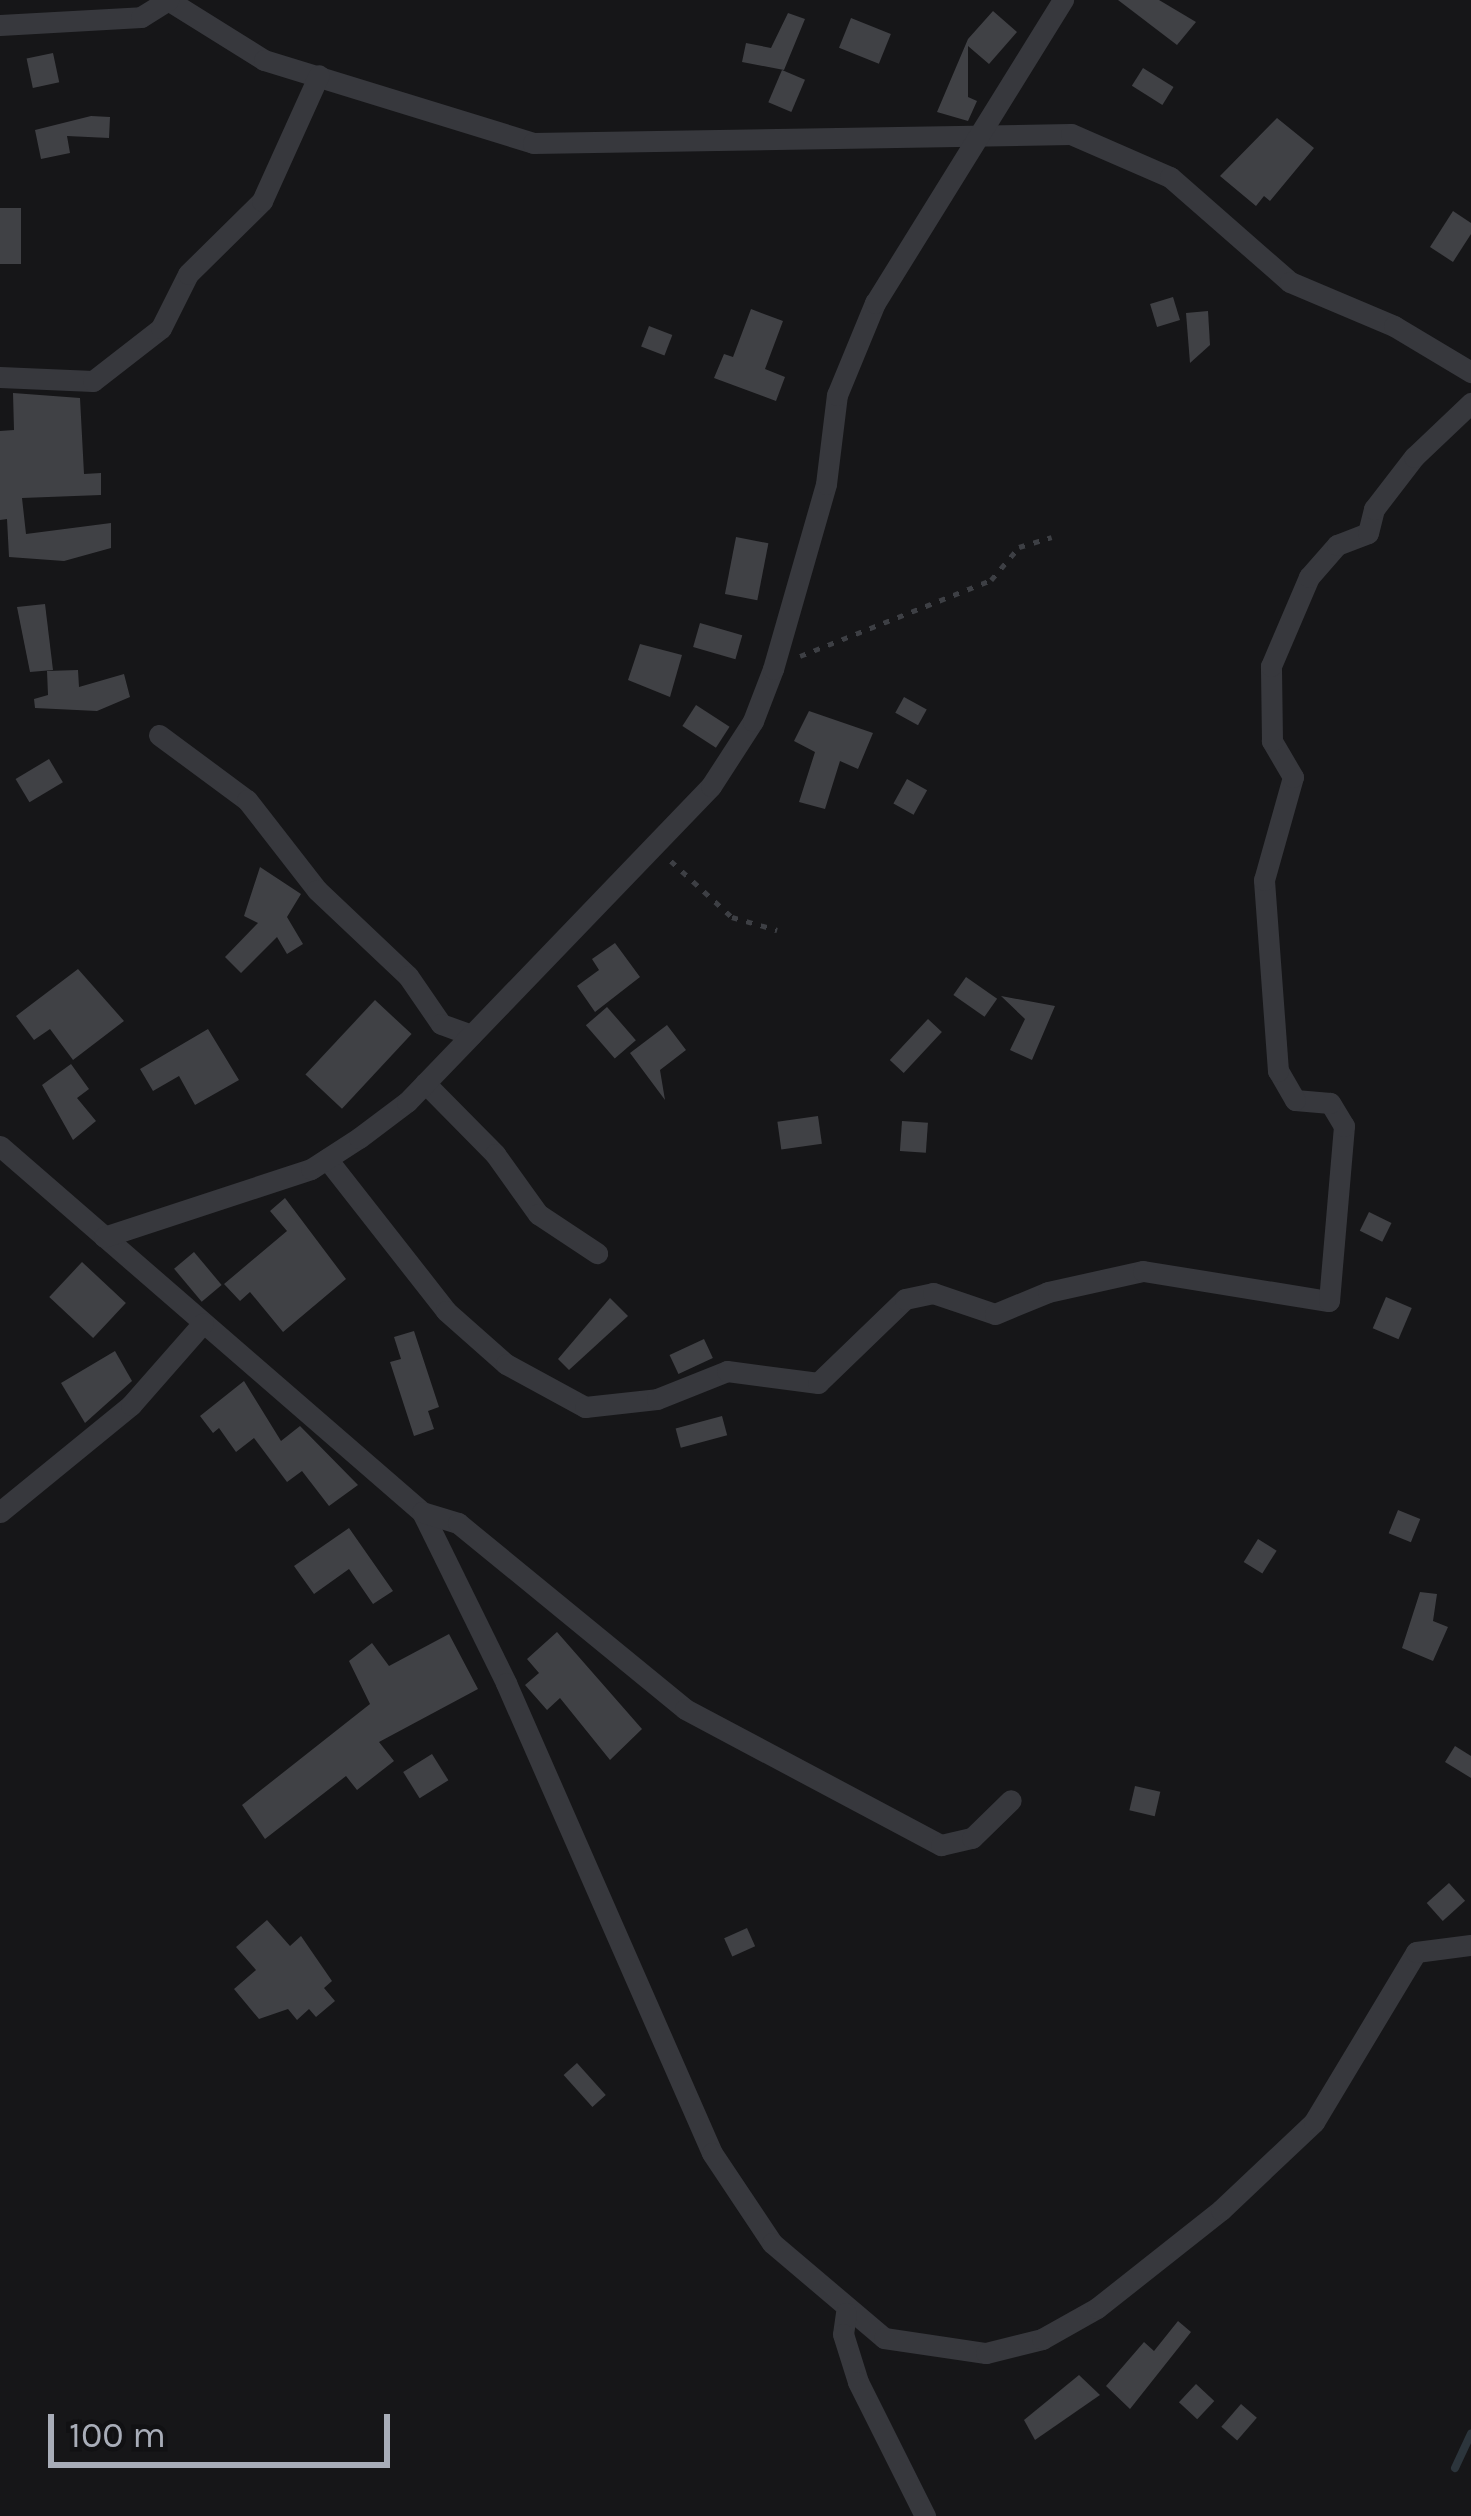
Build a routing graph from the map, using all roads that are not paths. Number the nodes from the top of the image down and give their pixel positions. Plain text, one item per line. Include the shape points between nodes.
1 (168, 0) edge
2 (1064, 0) edge
3 (0, 26) edge
4 (319, 75) junction
5 (983, 132) junction
6 (1471, 372) edge
7 (0, 376) edge
8 (1471, 403) edge
9 (160, 734) dead end
10 (471, 1035) junction
11 (424, 1083) junction
12 (0, 1146) edge
13 (327, 1159) junction
14 (104, 1238) junction
15 (598, 1253) dead end
16 (203, 1323) junction
17 (0, 1511) edge
18 (422, 1512) junction
19 (1012, 1800) dead end
20 (1471, 1945) edge
21 (846, 2313) junction
22 (925, 2516) edge

1 - 3 street via 141,17
1 - 4 street via 264,60
2 - 5 street
4 - 5 street via 533,143
4 - 7 street via 262,201 188,274 161,328 93,381
5 - 6 street via 1071,134 1112,146 1207,205 1291,281 1394,326
5 - 10 street via 897,265 851,359 837,395 826,484 773,669 733,754
8 - 13 street via 1414,457 1374,509 1368,533 1337,545 1309,577 1270,666 1272,741 1293,776 1264,880 1278,1071 1295,1100 1330,1103 1344,1126 1329,1301 1143,1270 995,1314 933,1292 905,1299 818,1383 727,1371 658,1399 585,1407 506,1364 446,1311
9 - 10 street via 247,800 317,890 408,976 441,1024
10 - 11 street
11 - 13 street
11 - 15 street via 495,1154 538,1214
12 - 14 street
13 - 14 street
14 - 16 street
16 - 17 street via 131,1405
16 - 18 street
18 - 19 street via 458,1522 686,1709 941,1845 972,1838
18 - 21 street via 506,1683 712,2153 772,2243
20 - 21 street via 1417,1952 1314,2122 1221,2210 1097,2308 1042,2339 986,2353 884,2338
21 - 22 street via 843,2334 858,2382

